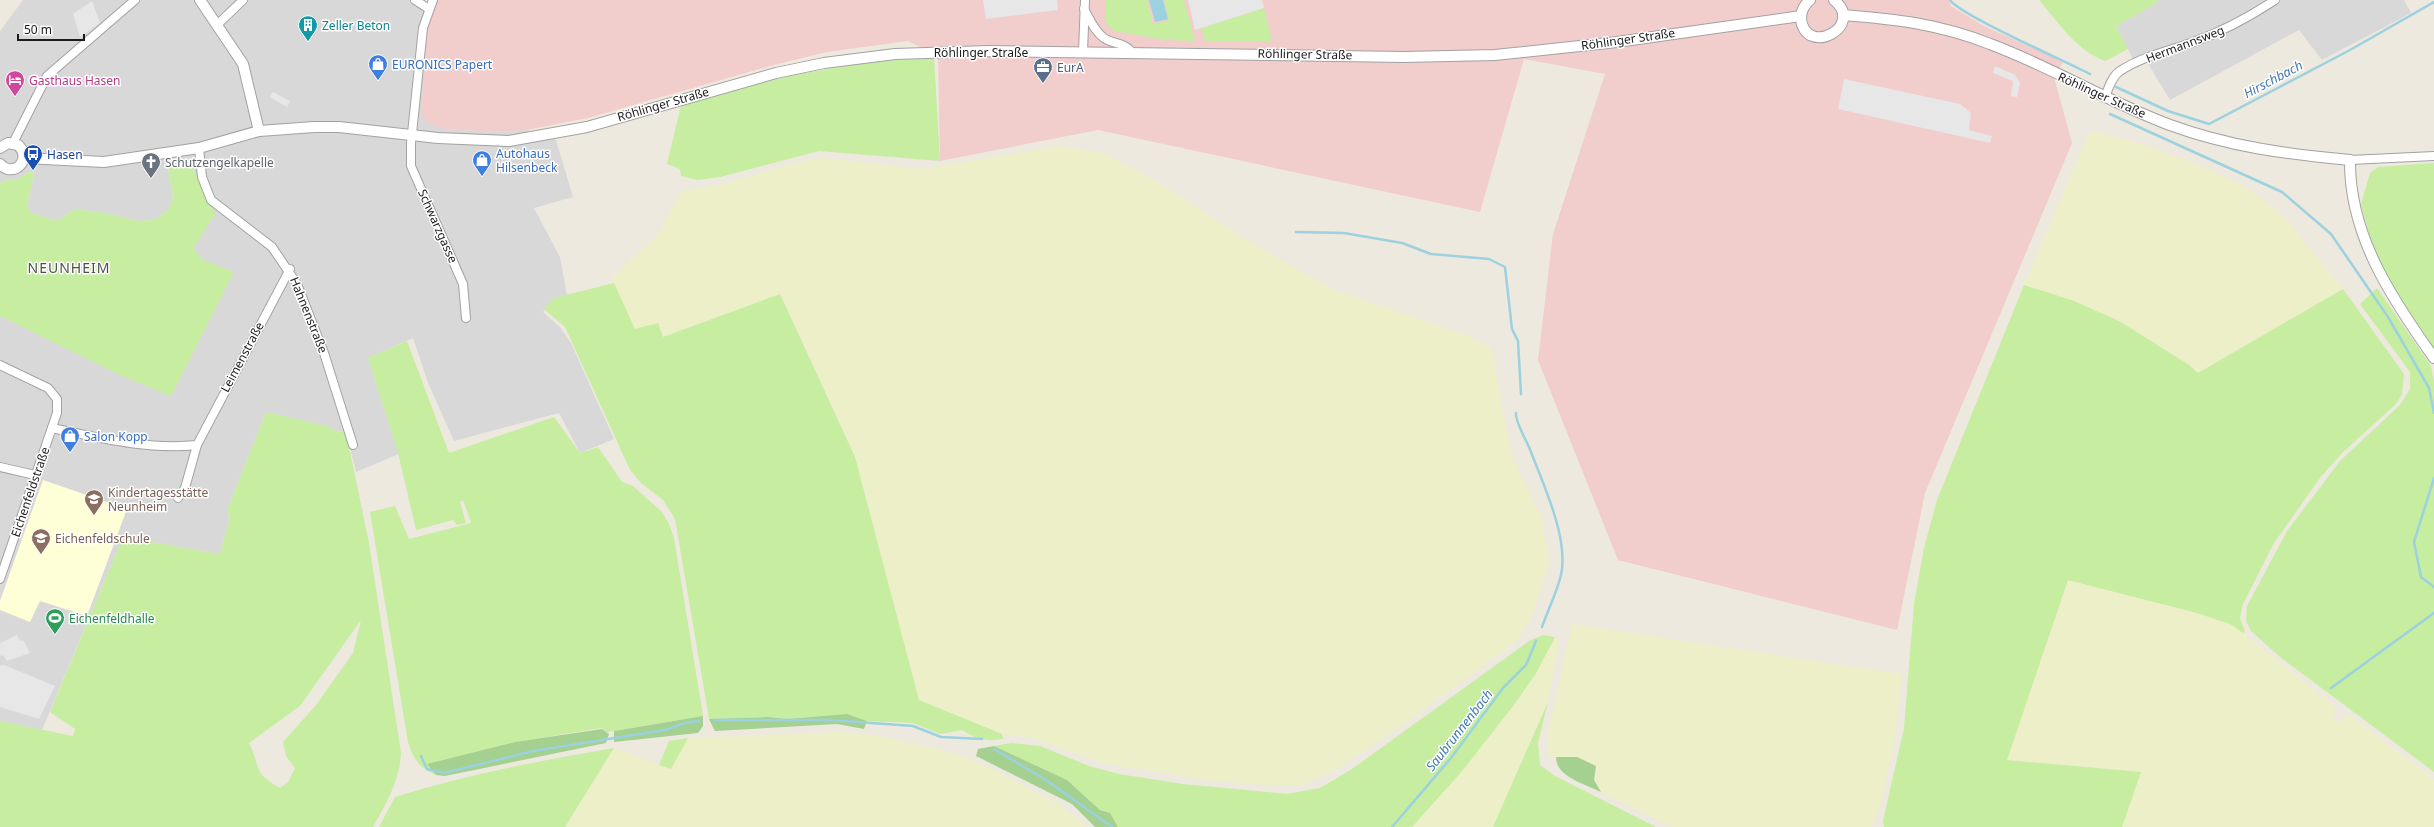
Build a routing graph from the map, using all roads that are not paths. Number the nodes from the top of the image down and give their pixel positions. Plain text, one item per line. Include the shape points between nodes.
1 (135, 0) edge
2 (200, 0) edge
3 (242, 0) edge
4 (415, 0) edge
5 (433, 0) edge
6 (1810, 0) edge
7 (1834, 0) edge
8 (2275, 0) edge
9 (1084, 4) edge
10 (429, 9) junction
11 (1843, 15) junction
12 (1801, 16) junction
13 (218, 24) junction
14 (1083, 52) junction
15 (1132, 52) junction
16 (2105, 97) junction
17 (259, 131) junction
18 (412, 135) junction
19 (13, 143) junction
20 (0, 148) edge
21 (200, 148) junction
22 (2434, 156) edge
23 (24, 158) junction
24 (2350, 160) junction
25 (1, 167) edge
26 (290, 269) junction
27 (466, 318) dead end
28 (2434, 358) edge
29 (0, 365) edge
30 (52, 428) junction
31 (197, 445) junction
32 (353, 445) dead end
33 (0, 467) edge
34 (35, 475) junction
35 (178, 498) dead end
36 (4, 553) edge
37 (0, 579) edge

1 - 19 street via 47,76
2 - 13 street
3 - 13 street
4 - 10 street
5 - 10 street, Schwarzgasse
6 - 12 street
7 - 11 street
8 - 16 street, Hermannsweg via 2244,20 2215,34 2151,56 2119,72
9 - 14 street
9 - 15 street via 1097,32 1104,38 1125,45
10 - 18 street, Schwarzgasse via 423,28
11 - 12 street via 1837,31 1826,37 1808,32
11 - 16 street, Röhlinger Straße via 1908,20 1954,32 1991,44
12 - 15 street, Röhlinger Straße via 1587,46 1495,55
13 - 17 street via 243,64
14 - 15 street, Röhlinger Straße
14 - 18 street, Röhlinger Straße via 946,51 858,58 776,73 587,127 548,135 492,142
16 - 24 street, Röhlinger Straße via 2170,125 2218,140 2272,152
17 - 18 street, Röhlinger Straße via 339,127
17 - 21 street, Röhlinger Straße
18 - 27 street, Schwarzgasse via 411,166 463,284
19 - 20 street
19 - 23 street via 22,148
21 - 23 street, Röhlinger Straße via 104,162
21 - 26 street, Hahnenstraße via 202,177 212,200 272,247
22 - 24 street
23 - 25 street via 18,167 13,169
24 - 28 street via 2356,210 2370,257 2392,296
26 - 31 street, Leimenstraße
26 - 32 street, Hahnenstraße via 324,353
29 - 30 street, Eichenfeldstraße via 48,388 57,399 58,413
30 - 31 street via 139,445 170,448
30 - 34 street, Eichenfeldstraße
31 - 35 street, Leimenstraße via 185,488
33 - 34 street
34 - 36 street, Eichenfeldstraße
36 - 37 street, Eichenfeldstraße

